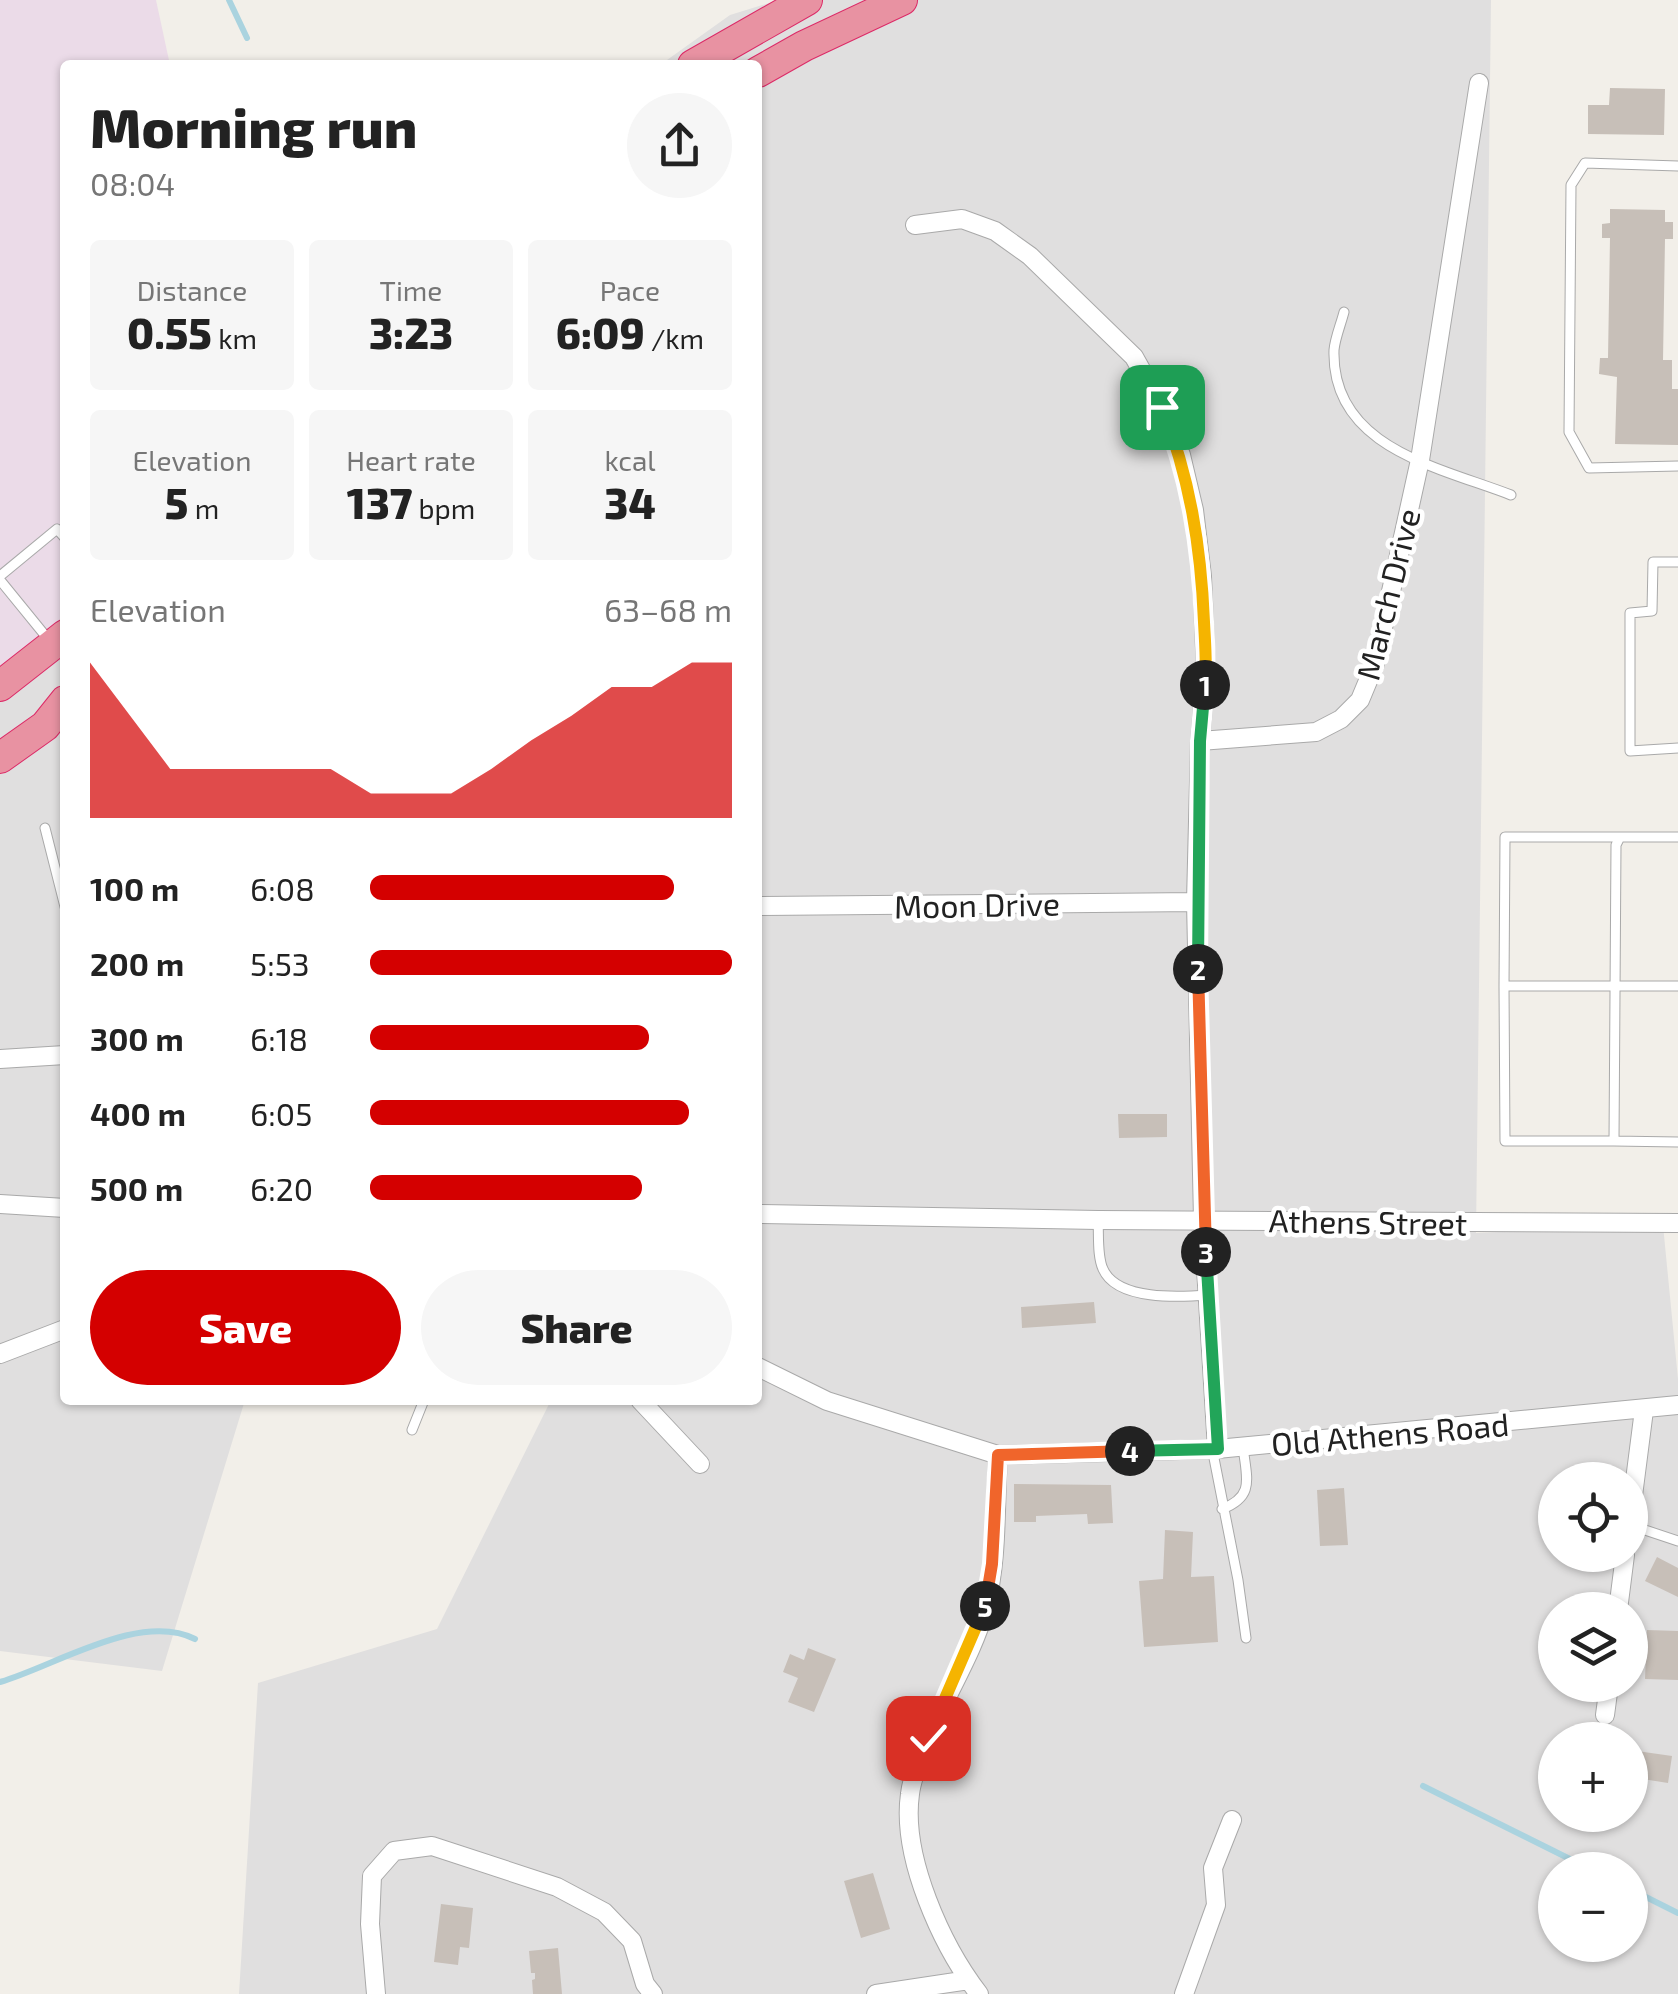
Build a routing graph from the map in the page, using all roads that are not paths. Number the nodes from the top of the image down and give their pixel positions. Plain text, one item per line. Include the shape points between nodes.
1 (806, 0) edge
2 (902, 0) edge
3 (702, 60) edge
4 (762, 70) edge
5 (1478, 83) dead end
6 (1678, 166) edge
7 (916, 225) dead end
8 (1344, 312) dead end
9 (1420, 460) junction
10 (1678, 466) edge
11 (1511, 494) dead end
12 (60, 532) edge
13 (1678, 562) edge
14 (0, 578) edge
15 (59, 640) edge
16 (0, 686) edge
17 (60, 693) edge
18 (60, 707) edge
19 (0, 736) edge
20 (1200, 741) junction
21 (1678, 748) edge
22 (0, 758) edge
23 (45, 828) dead end
24 (1620, 837) junction
25 (1678, 837) edge
26 (60, 887) edge
27 (1196, 902) junction
28 (762, 906) edge
29 (1504, 986) junction
30 (1678, 986) edge
31 (1614, 987) junction
32 (60, 1055) edge
33 (0, 1059) edge
34 (1614, 1142) junction
35 (1678, 1142) edge
36 (0, 1204) edge
37 (60, 1208) edge
38 (762, 1214) edge
39 (1203, 1219) junction
40 (1098, 1220) junction
41 (1678, 1224) edge
42 (1208, 1296) junction
43 (60, 1331) edge
44 (0, 1354) edge
45 (762, 1369) edge
46 (1678, 1404) edge
47 (422, 1405) edge
48 (645, 1405) edge
49 (1644, 1410) junction
50 (412, 1430) dead end
51 (1243, 1446) junction
52 (1215, 1448) junction
53 (998, 1455) junction
54 (1638, 1462) edge
55 (700, 1464) dead end
56 (1222, 1509) junction
57 (1648, 1529) edge
58 (1678, 1541) edge
59 (1246, 1638) dead end
60 (1606, 1702) edge
61 (1605, 1715) dead end
62 (1232, 1820) dead end
63 (974, 1987) edge
64 (376, 1994) edge
65 (653, 1994) edge
66 (876, 1994) edge
67 (1184, 1994) edge

1 - 3 highway
2 - 4 highway
5 - 9 street, March Drive
6 - 10 lane via 1585,162 1571,185 1569,432 1589,468
7 - 20 street via 962,220 996,231 1030,256 1134,357 1162,407 1181,455 1202,576 1206,674
8 - 9 lane via 1334,349 1351,414 1387,446
9 - 11 lane
9 - 20 street, March Drive via 1375,664 1360,700 1316,732
12 - 14 lane
13 - 21 lane via 1653,562 1652,611 1630,613 1630,751
14 - 15 lane
15 - 16 highway
17 - 19 highway
18 - 22 highway
20 - 27 street
23 - 26 lane
24 - 25 lane
24 - 29 lane via 1505,837
24 - 31 lane
27 - 28 street, Moon Drive
27 - 39 street
29 - 31 lane
29 - 34 lane via 1505,1140
30 - 31 lane
31 - 34 lane
32 - 33 street
34 - 35 lane
36 - 37 street
38 - 40 street, Athens Street
39 - 40 street, Athens Street
39 - 41 street, Athens Street
39 - 42 street
40 - 42 lane via 1102,1268 1110,1278 1155,1298
42 - 52 street
43 - 44 street
45 - 53 street, Old Athens Road via 828,1400
46 - 49 street, Old Athens Road
47 - 50 lane
48 - 55 street
49 - 51 street, Old Athens Road
49 - 54 street
51 - 52 street, Old Athens Road
51 - 56 lane via 1247,1490
52 - 53 street, Old Athens Road
52 - 56 lane
53 - 63 street via 984,1610 910,1794 922,1884
56 - 59 lane
57 - 58 lane
60 - 61 street
62 - 67 street via 1213,1868 1216,1905
63 - 66 street
64 - 65 street via 372,1876 394,1851 432,1846 557,1887 604,1912 632,1941

